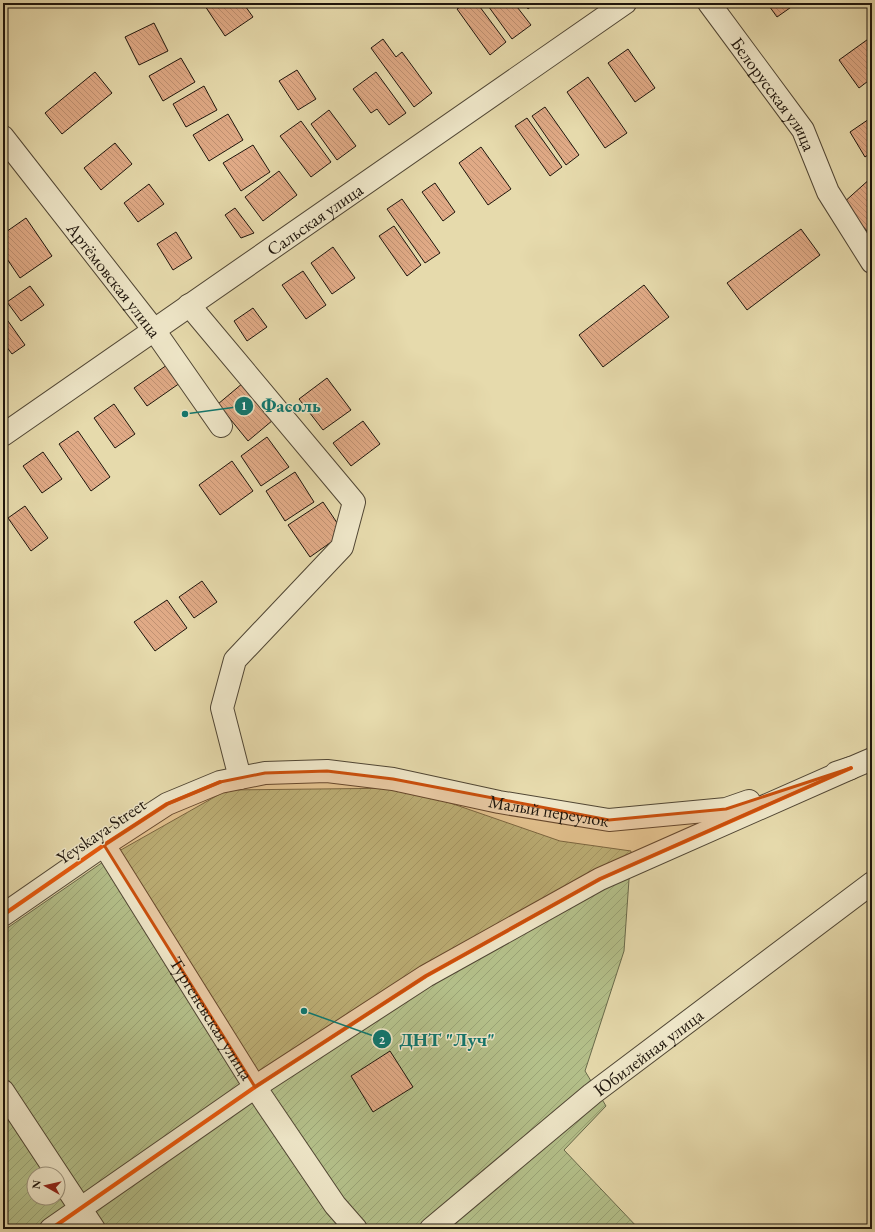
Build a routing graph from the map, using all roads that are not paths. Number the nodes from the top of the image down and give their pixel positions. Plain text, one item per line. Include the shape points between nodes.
1 (624, 3) edge
2 (709, 3) edge
3 (3, 137) edge
4 (872, 262) edge
5 (189, 305) junction
6 (154, 330) junction
7 (221, 426) dead end
8 (3, 435) edge
9 (872, 759) edge
10 (851, 768) junction
11 (230, 780) junction
12 (110, 853) junction
13 (872, 883) edge
14 (3, 915) edge
15 (255, 1088) junction
16 (3, 1090) edge
17 (81, 1208) junction
18 (51, 1229) edge
19 (94, 1229) edge
20 (356, 1229) edge
21 (431, 1229) edge

1 - 5 street, Сальская улица
2 - 4 street, Белорусская улица via 803,130 828,192
3 - 6 street, Артёмовская улица
5 - 6 street, Сальская улица
5 - 11 street via 354,502 342,547 235,660 222,708
6 - 7 street, Артёмовская улица
6 - 8 street, Сальская улица
9 - 10 street, Малый переулок
10 - 11 street, Малый переулок via 726,808 609,820 499,802 393,780 327,771 265,773
10 - 15 street via 600,879 426,976
11 - 12 street, Yeyskaya Street via 167,804
12 - 14 street, Yeyskaya Street
12 - 15 street, Тургеневская улица
13 - 21 street, Юбилейная улица via 592,1094
15 - 17 street
15 - 20 street, Тургеневская улица via 335,1205
16 - 17 street
17 - 18 street
17 - 19 street

